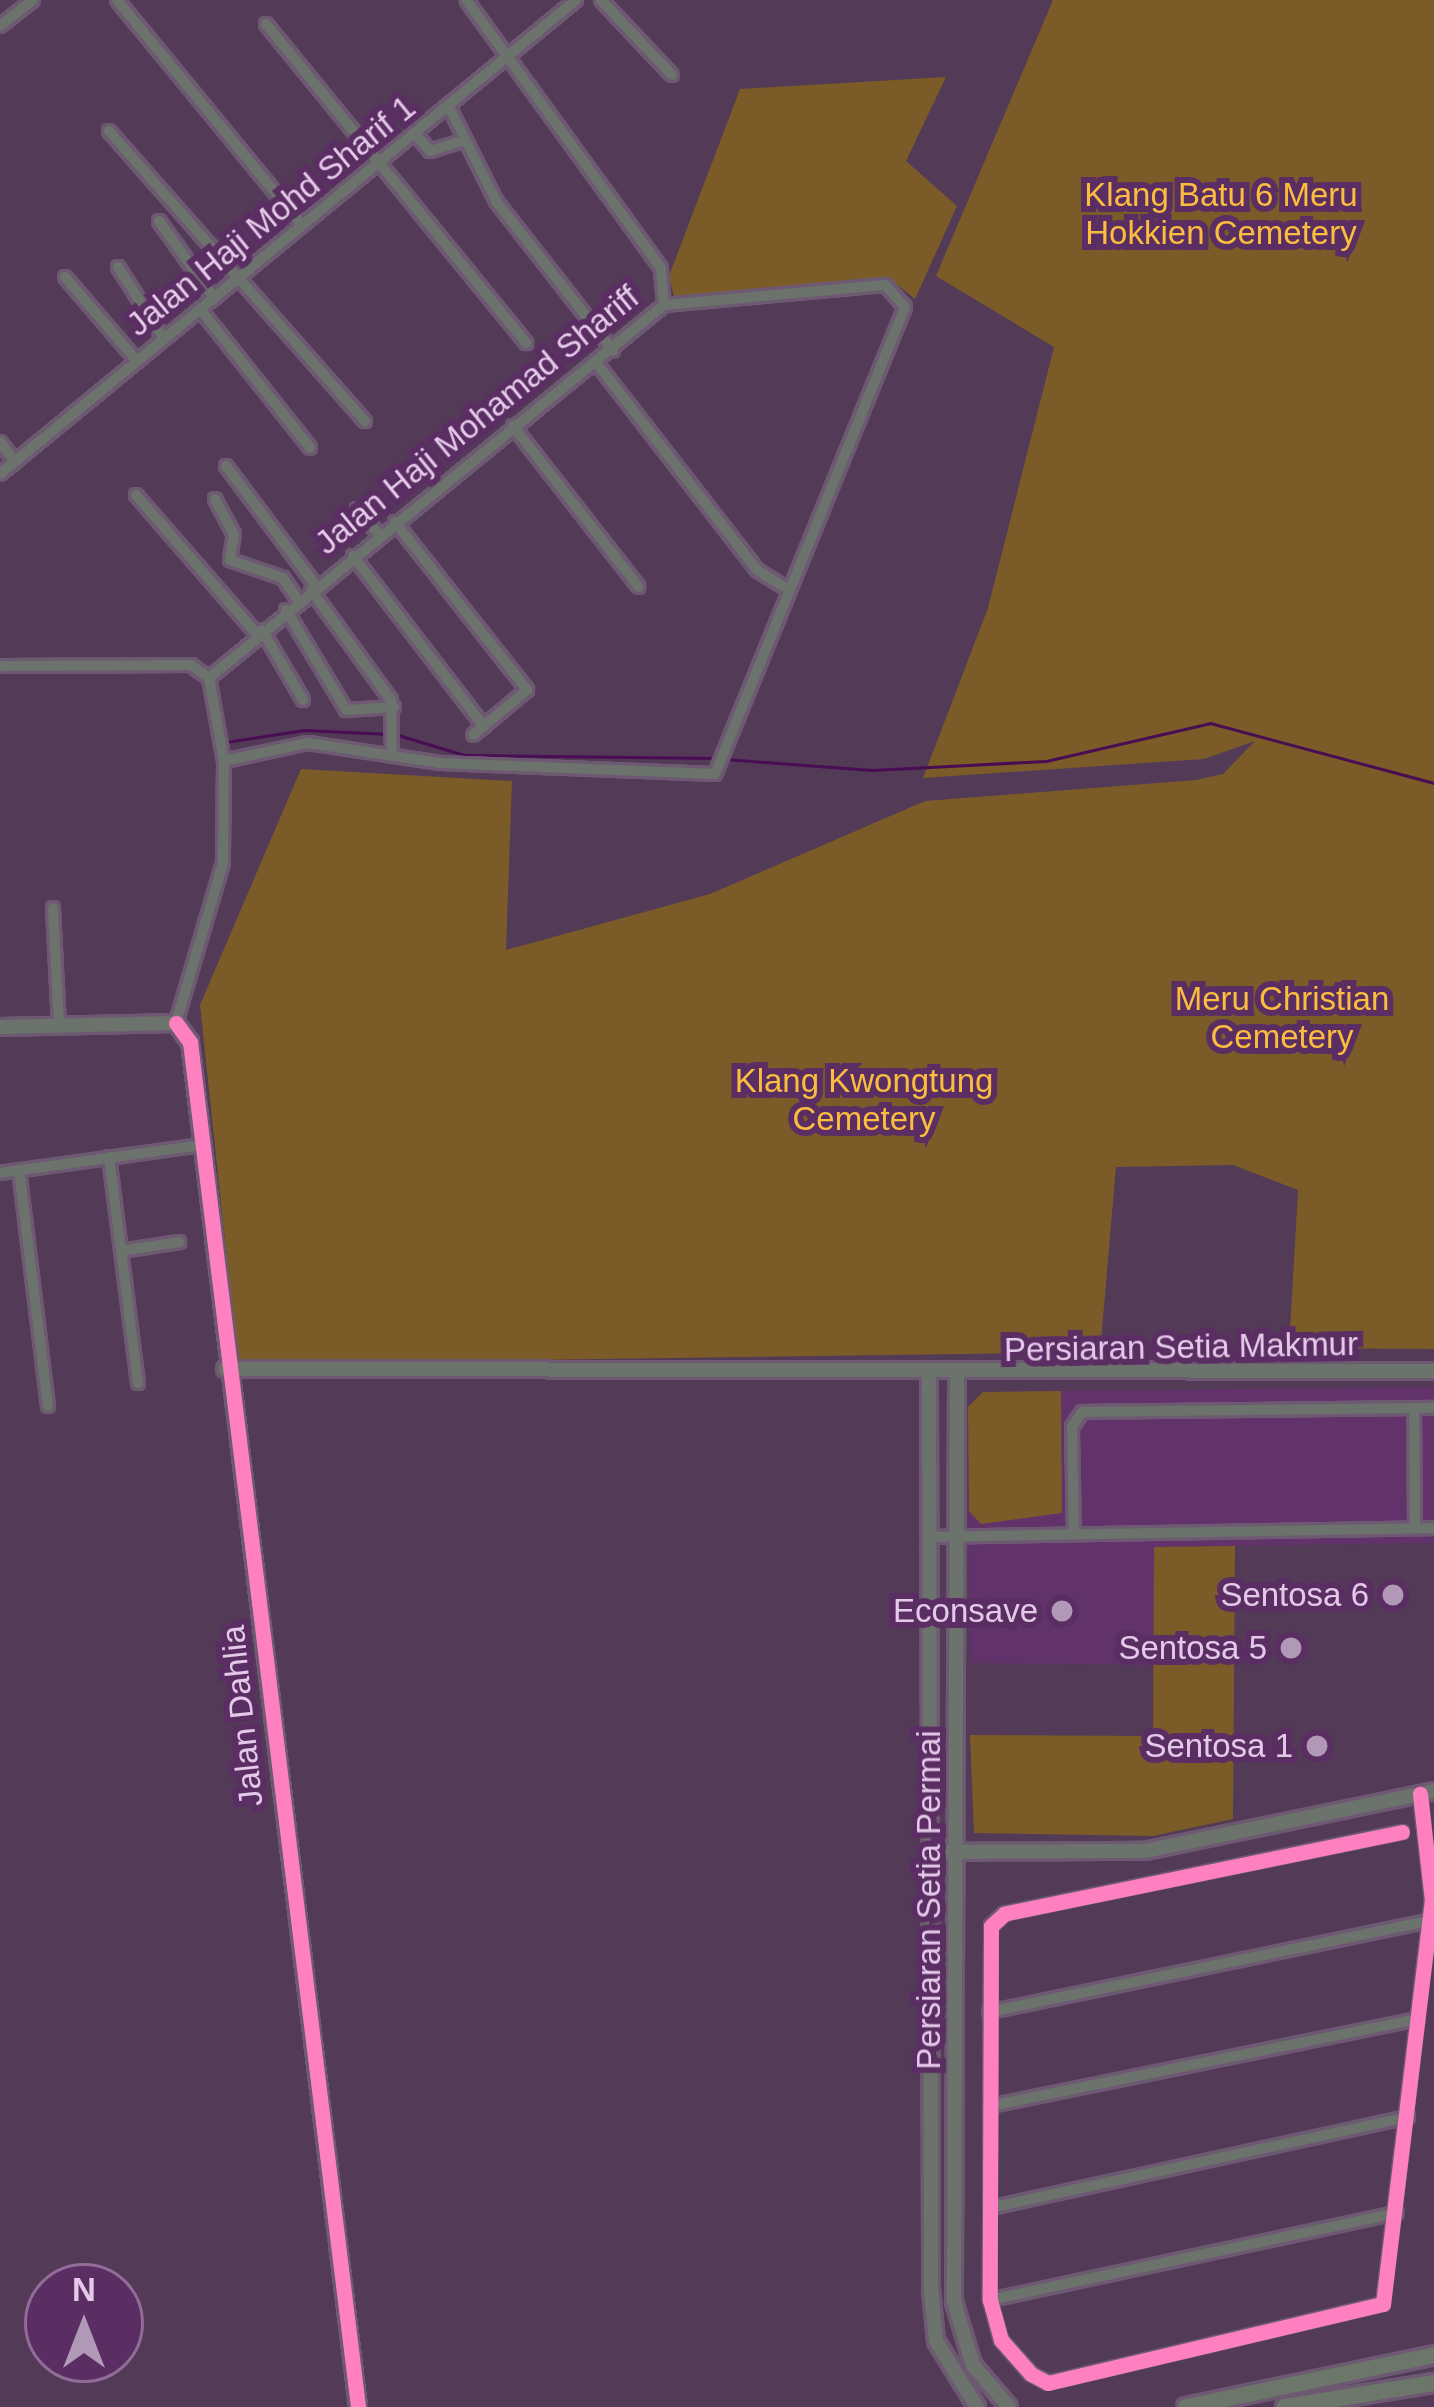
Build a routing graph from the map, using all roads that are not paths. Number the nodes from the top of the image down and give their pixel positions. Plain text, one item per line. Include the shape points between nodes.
1 (33, 0) edge
2 (117, 0) edge
3 (466, 0) edge
4 (576, 0) edge
5 (601, 0) edge
6 (266, 24) dead end
7 (0, 26) edge
8 (510, 54) junction
9 (672, 75) dead end
10 (448, 105) junction
11 (109, 131) dead end
12 (414, 133) junction
13 (462, 141) junction
14 (377, 164) junction
15 (159, 221) dead end
16 (302, 225) junction
17 (118, 267) dead end
18 (243, 274) junction
19 (65, 278) dead end
20 (214, 298) junction
21 (664, 305) junction
22 (200, 309) junction
23 (164, 339) junction
24 (526, 343) dead end
25 (613, 351) junction
26 (137, 361) junction
27 (598, 365) junction
28 (365, 422) dead end
29 (513, 426) junction
30 (0, 442) edge
31 (310, 448) dead end
32 (15, 462) junction
33 (226, 466) dead end
34 (0, 474) edge
35 (136, 494) dead end
36 (215, 499) dead end
37 (357, 509) dead end
38 (395, 522) junction
39 (379, 535) junction
40 (353, 556) junction
41 (783, 586) junction
42 (639, 587) dead end
43 (313, 588) junction
44 (298, 600) junction
45 (286, 610) junction
46 (259, 632) junction
47 (0, 665) edge
48 (209, 678) junction
49 (303, 700) dead end
50 (394, 707) junction
51 (394, 743) junction
52 (222, 751) junction
53 (53, 908) dead end
54 (176, 1023) junction
55 (59, 1026) junction
56 (0, 1028) edge
57 (194, 1146) junction
58 (109, 1157) junction
59 (19, 1170) junction
60 (0, 1173) edge
61 (179, 1242) dead end
62 (122, 1250) junction
63 (225, 1370) junction
64 (1434, 1371) edge
65 (929, 1377) junction
66 (957, 1377) junction
67 (138, 1383) dead end
68 (48, 1406) dead end
69 (1414, 1408) junction
70 (1434, 1408) edge
71 (1414, 1528) junction
72 (1434, 1528) edge
73 (1074, 1534) junction
74 (958, 1536) junction
75 (933, 1537) junction
76 (1427, 1793) edge
77 (1402, 1832) dead end
78 (934, 1852) junction
79 (957, 1852) junction
80 (1433, 1900) edge
81 (1430, 1921) junction
82 (989, 2012) junction
83 (1418, 2019) junction
84 (990, 2107) junction
85 (1408, 2117) junction
86 (990, 2208) junction
87 (1397, 2213) junction
88 (990, 2300) junction
89 (1434, 2355) edge
90 (1434, 2383) edge
91 (358, 2407) edge
92 (977, 2407) edge
93 (1009, 2407) edge
94 (1186, 2407) edge
95 (1285, 2407) edge

1 - 7 street
2 - 16 street
3 - 8 street, Jalan Haji Mohamad Shariff
4 - 8 street, Jalan Haji Mohd Sharif 1
5 - 9 street
6 - 14 street
8 - 10 street, Jalan Haji Mohd Sharif 1
8 - 21 street, Jalan Haji Mohamad Shariff via 661,268
10 - 12 street, Jalan Haji Mohd Sharif 1
10 - 13 street
11 - 18 street
12 - 13 street via 430,151
12 - 14 street, Jalan Haji Mohd Sharif 1
13 - 25 street
14 - 16 street, Jalan Haji Mohd Sharif 1
14 - 24 street via 415,195
15 - 20 street
16 - 18 street, Jalan Haji Mohd Sharif 1
17 - 23 street
18 - 20 street, Jalan Haji Mohd Sharif 1
18 - 28 street
19 - 26 street
20 - 22 street, Jalan Haji Mohd Sharif 1
21 - 25 street, Jalan Haji Mohamad Shariff
21 - 41 street via 864,286 904,296
22 - 23 street, Jalan Haji Mohd Sharif 1
22 - 31 street
23 - 26 street, Jalan Haji Mohd Sharif 1
25 - 27 street, Jalan Haji Mohamad Shariff
26 - 32 street, Jalan Haji Mohd Sharif 1
27 - 29 street, Jalan Haji Mohamad Shariff
27 - 41 street via 757,570
29 - 38 street, Jalan Haji Mohamad Shariff
29 - 42 street
30 - 32 street
32 - 34 street, Jalan Haji Mohd Sharif 1
33 - 43 street
35 - 46 street
36 - 44 street via 234,534 230,560 284,578
37 - 39 street
38 - 39 street, Jalan Haji Mohamad Shariff
38 - 40 street via 527,690 478,731
39 - 40 street, Jalan Haji Mohamad Shariff
40 - 43 street, Jalan Haji Mohamad Shariff
41 - 51 street via 716,774
43 - 44 street, Jalan Haji Mohamad Shariff
43 - 50 street
44 - 45 street, Jalan Haji Mohamad Shariff
45 - 46 street, Jalan Haji Mohamad Shariff
45 - 50 street via 346,710
46 - 48 street, Jalan Haji Mohamad Shariff
46 - 49 street
47 - 48 street via 191,664
48 - 52 street
50 - 51 street
51 - 52 street
52 - 54 street via 223,863
53 - 55 street
54 - 55 street
54 - 57 street, Jalan Dahlia via 190,1042
55 - 56 street
57 - 58 street
57 - 63 street, Jalan Dahlia
58 - 59 street
58 - 62 street
59 - 60 street
59 - 68 street
61 - 62 street
62 - 67 street
63 - 65 street
63 - 91 street, Jalan Dahlia
64 - 66 street, Persiaran Setia Makmur
65 - 66 street, Persiaran Setia Makmur
65 - 75 street, Persiaran Setia Permai
66 - 74 street, Persiaran Setia Permai
69 - 70 street
69 - 71 street
69 - 73 street via 1075,1419
71 - 72 street
71 - 73 street
73 - 74 street
74 - 75 street
74 - 79 street, Persiaran Setia Permai
75 - 78 street, Persiaran Setia Permai
76 - 79 street via 1145,1851
76 - 80 street
77 - 82 street via 1004,1914 989,1934
78 - 79 street
78 - 92 street, Persiaran Setia Permai via 931,2290 936,2341
79 - 93 street, Persiaran Setia Permai via 954,2302 973,2365
80 - 81 street
81 - 82 street
81 - 83 street
82 - 84 street
83 - 84 street
83 - 85 street
84 - 86 street
85 - 86 street
85 - 87 street
86 - 88 street
87 - 88 street
87 - 88 street via 1383,2304 1048,2384 1016,2362
89 - 94 main road
90 - 95 main road

